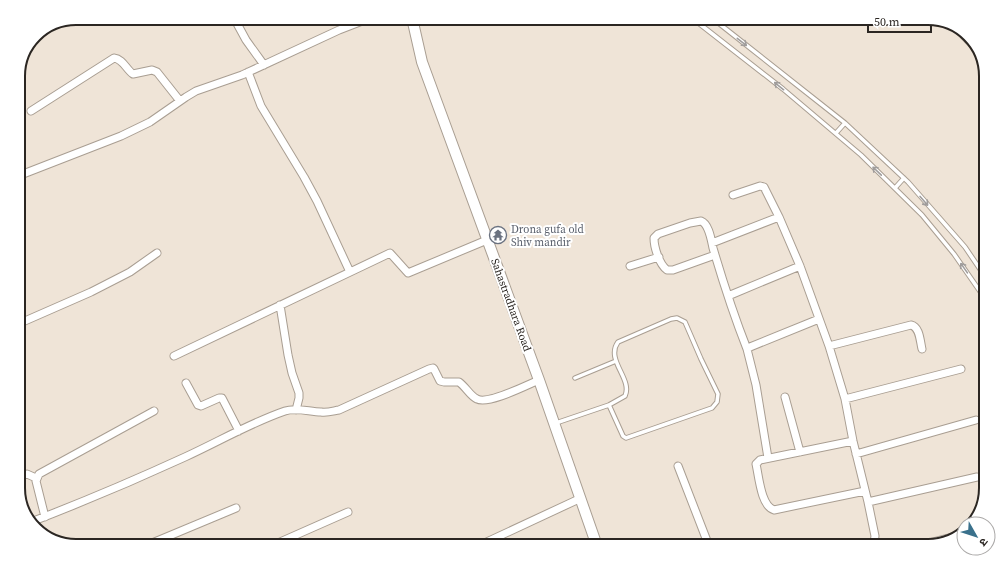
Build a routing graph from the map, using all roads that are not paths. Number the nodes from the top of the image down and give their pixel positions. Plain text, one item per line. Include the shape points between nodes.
1 (238, 25) edge
2 (352, 25) edge
3 (414, 25) edge
4 (701, 25) edge
5 (721, 25) edge
6 (264, 65) junction
7 (248, 72) junction
8 (180, 101) junction
9 (31, 111) dead end
10 (845, 123) junction
11 (836, 133) junction
12 (25, 173) edge
13 (904, 178) junction
14 (895, 188) junction
15 (733, 195) dead end
16 (779, 217) junction
17 (487, 240) junction
18 (712, 243) junction
19 (157, 253) dead end
20 (715, 255) junction
21 (659, 257) junction
22 (630, 266) dead end
23 (800, 266) junction
24 (979, 268) edge
25 (350, 272) junction
26 (979, 290) edge
27 (728, 296) junction
28 (280, 305) junction
29 (819, 319) junction
30 (25, 321) edge
31 (829, 346) junction
32 (922, 349) dead end
33 (747, 350) junction
34 (174, 356) dead end
35 (616, 361) junction
36 (961, 369) dead end
37 (575, 378) dead end
38 (539, 380) junction
39 (186, 383) dead end
40 (785, 397) dead end
41 (845, 399) junction
42 (609, 405) junction
43 (296, 410) junction
44 (154, 411) dead end
45 (976, 420) dead end
46 (554, 423) junction
47 (238, 431) junction
48 (853, 441) junction
49 (800, 452) junction
50 (856, 454) junction
51 (768, 458) junction
52 (678, 466) dead end
53 (25, 475) edge
54 (976, 477) dead end
55 (36, 478) junction
56 (865, 491) junction
57 (579, 499) junction
58 (868, 502) junction
59 (236, 508) dead end
60 (348, 512) dead end
61 (45, 517) junction
62 (37, 520) edge
63 (162, 539) edge
64 (287, 539) edge
65 (493, 539) edge
66 (594, 539) edge
67 (706, 539) edge
68 (875, 539) edge

1 - 6 street
2 - 6 street
3 - 17 main road, Sahastradhara Road via 422,62
11 -> 4 lane
5 -> 10 lane
6 - 7 street
7 - 8 street via 196,91
7 - 25 street via 261,106 304,177
8 - 9 street via 157,72 152,70 133,74 121,60 114,58
8 - 12 street via 150,122 121,136
10 - 11 lane
10 - 13 lane
14 -> 11 lane
13 - 14 lane
13 -> 24 lane via 965,248
26 -> 14 lane via 922,215
15 - 16 street via 762,186
16 - 18 street
16 - 23 street
17 - 25 street via 408,273 390,253
17 - 38 main road, Sahastradhara Road
18 - 20 street
18 - 21 street via 704,222 690,223 656,236 654,240
19 - 30 street via 130,272
20 - 21 street via 670,271 663,267
20 - 27 street
21 - 22 street
23 - 27 street
23 - 29 street
25 - 28 street
27 - 33 street
28 - 34 street
28 - 43 street via 288,355 299,393
29 - 31 street
29 - 33 street
31 - 32 street via 911,325 917,329
31 - 41 street
33 - 51 street via 756,385
35 - 37 lane
35 - 42 lane via 627,392 623,398
35 - 42 lane via 614,350 618,342 671,319 681,319 687,325 716,389 718,399 712,408 626,438
36 - 41 street
38 - 43 street via 492,399 481,400 472,396 459,382 440,381 432,368 339,410
38 - 46 main road, Sahastradhara Road
39 - 47 street via 198,405 222,398
40 - 49 street
41 - 48 street
42 - 46 lane
43 - 47 street via 285,411
44 - 55 street via 42,472
45 - 50 street
46 - 57 main road, Sahastradhara Road
47 - 61 street via 152,472
48 - 49 street
48 - 50 street
49 - 51 street
50 - 56 street
51 - 56 street via 756,464 766,504 772,510
52 - 67 street
53 - 55 street
54 - 58 street
55 - 61 street
56 - 58 street
57 - 65 street
57 - 66 main road, Sahastradhara Road
58 - 68 street
59 - 63 street
60 - 64 street
61 - 62 street

